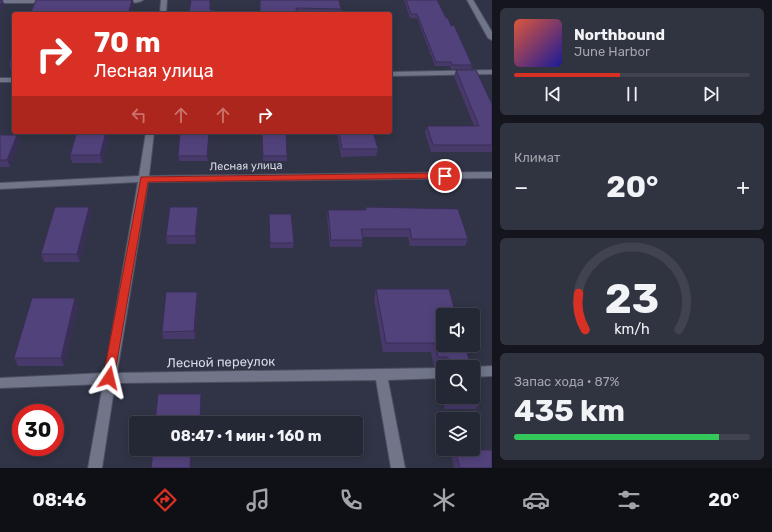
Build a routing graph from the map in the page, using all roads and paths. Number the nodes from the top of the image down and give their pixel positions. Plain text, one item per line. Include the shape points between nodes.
1 (109, 0) edge
2 (140, 0) edge
3 (164, 0) edge
4 (470, 0) edge
5 (54, 1) edge
6 (0, 2) edge
7 (162, 12) edge
8 (492, 38) edge
9 (492, 72) edge
10 (392, 74) edge
11 (0, 80) edge
12 (12, 80) edge
13 (150, 134) edge
14 (492, 176) edge
15 (144, 179) junction
16 (0, 186) edge
17 (492, 371) edge
18 (480, 372) edge
19 (436, 373) edge
20 (381, 375) junction
21 (109, 378) junction
22 (0, 383) edge
23 (95, 468) edge
24 (398, 468) edge

1 - 2 street
3 - 7 street
4 - 8 street
5 - 6 street
9 - 10 street
11 - 12 street
13 - 15 street
14 - 15 street, Лесная улица
15 - 16 street, Лесная улица
15 - 21 street
17 - 18 street
19 - 20 street, Лесной переулок
20 - 21 street, Лесной переулок
20 - 24 street
21 - 22 street, Лесной переулок
21 - 23 street

